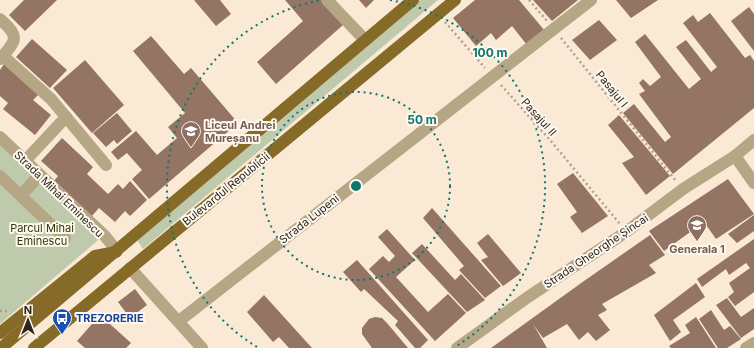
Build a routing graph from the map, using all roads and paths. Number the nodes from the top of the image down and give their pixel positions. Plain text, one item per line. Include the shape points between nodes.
1 (327, 0) edge
2 (413, 0) edge
3 (455, 0) edge
4 (529, 0) edge
5 (591, 0) edge
6 (438, 14) junction
7 (0, 19) edge
8 (553, 29) junction
9 (365, 40) junction
10 (2, 58) edge
11 (492, 75) junction
12 (66, 117) junction
13 (0, 137) edge
14 (754, 140) edge
15 (735, 156) junction
16 (25, 161) junction
17 (106, 165) dead end
18 (40, 174) junction
19 (0, 176) edge
20 (754, 183) edge
21 (683, 189) junction
22 (21, 196) junction
23 (626, 232) junction
24 (65, 238) dead end
25 (117, 251) junction
26 (130, 268) junction
27 (179, 321) junction
28 (0, 333) edge
29 (754, 343) edge
30 (1, 348) edge
31 (34, 348) edge
32 (202, 348) edge
33 (457, 348) edge
34 (746, 348) edge

1 - 9 street
2 - 9 main road, Bulevardul Republicii
3 - 6 main road, Bulevardul Republicii
4 - 8 path, Pasajul I
5 - 8 street, Strada Lupeni
6 - 11 path, Pasajul II
6 - 26 main road, Bulevardul Republicii
7 - 10 street via 14,34 15,40
8 - 11 street, Strada Lupeni
8 - 21 path, Pasajul I
9 - 25 main road, Bulevardul Republicii
10 - 12 street via 52,99
11 - 23 path, Pasajul II
11 - 27 street, Strada Lupeni
12 - 16 street
12 - 17 street
13 - 16 street, Strada Mihai Eminescu
14 - 15 street, Strada Gheorghe Șincai
15 - 20 street
15 - 21 street, Strada Gheorghe Șincai
16 - 18 street, Strada Mihai Eminescu
18 - 22 street
18 - 25 street, Strada Mihai Eminescu via 104,235
19 - 22 street
21 - 23 street, Strada Gheorghe Șincai
22 - 24 street
23 - 33 street, Strada Gheorghe Șincai
25 - 28 main road via 95,256
25 - 30 main road, Bulevardul Republicii
26 - 27 street
26 - 31 main road, Bulevardul Republicii
27 - 32 street
29 - 34 street

